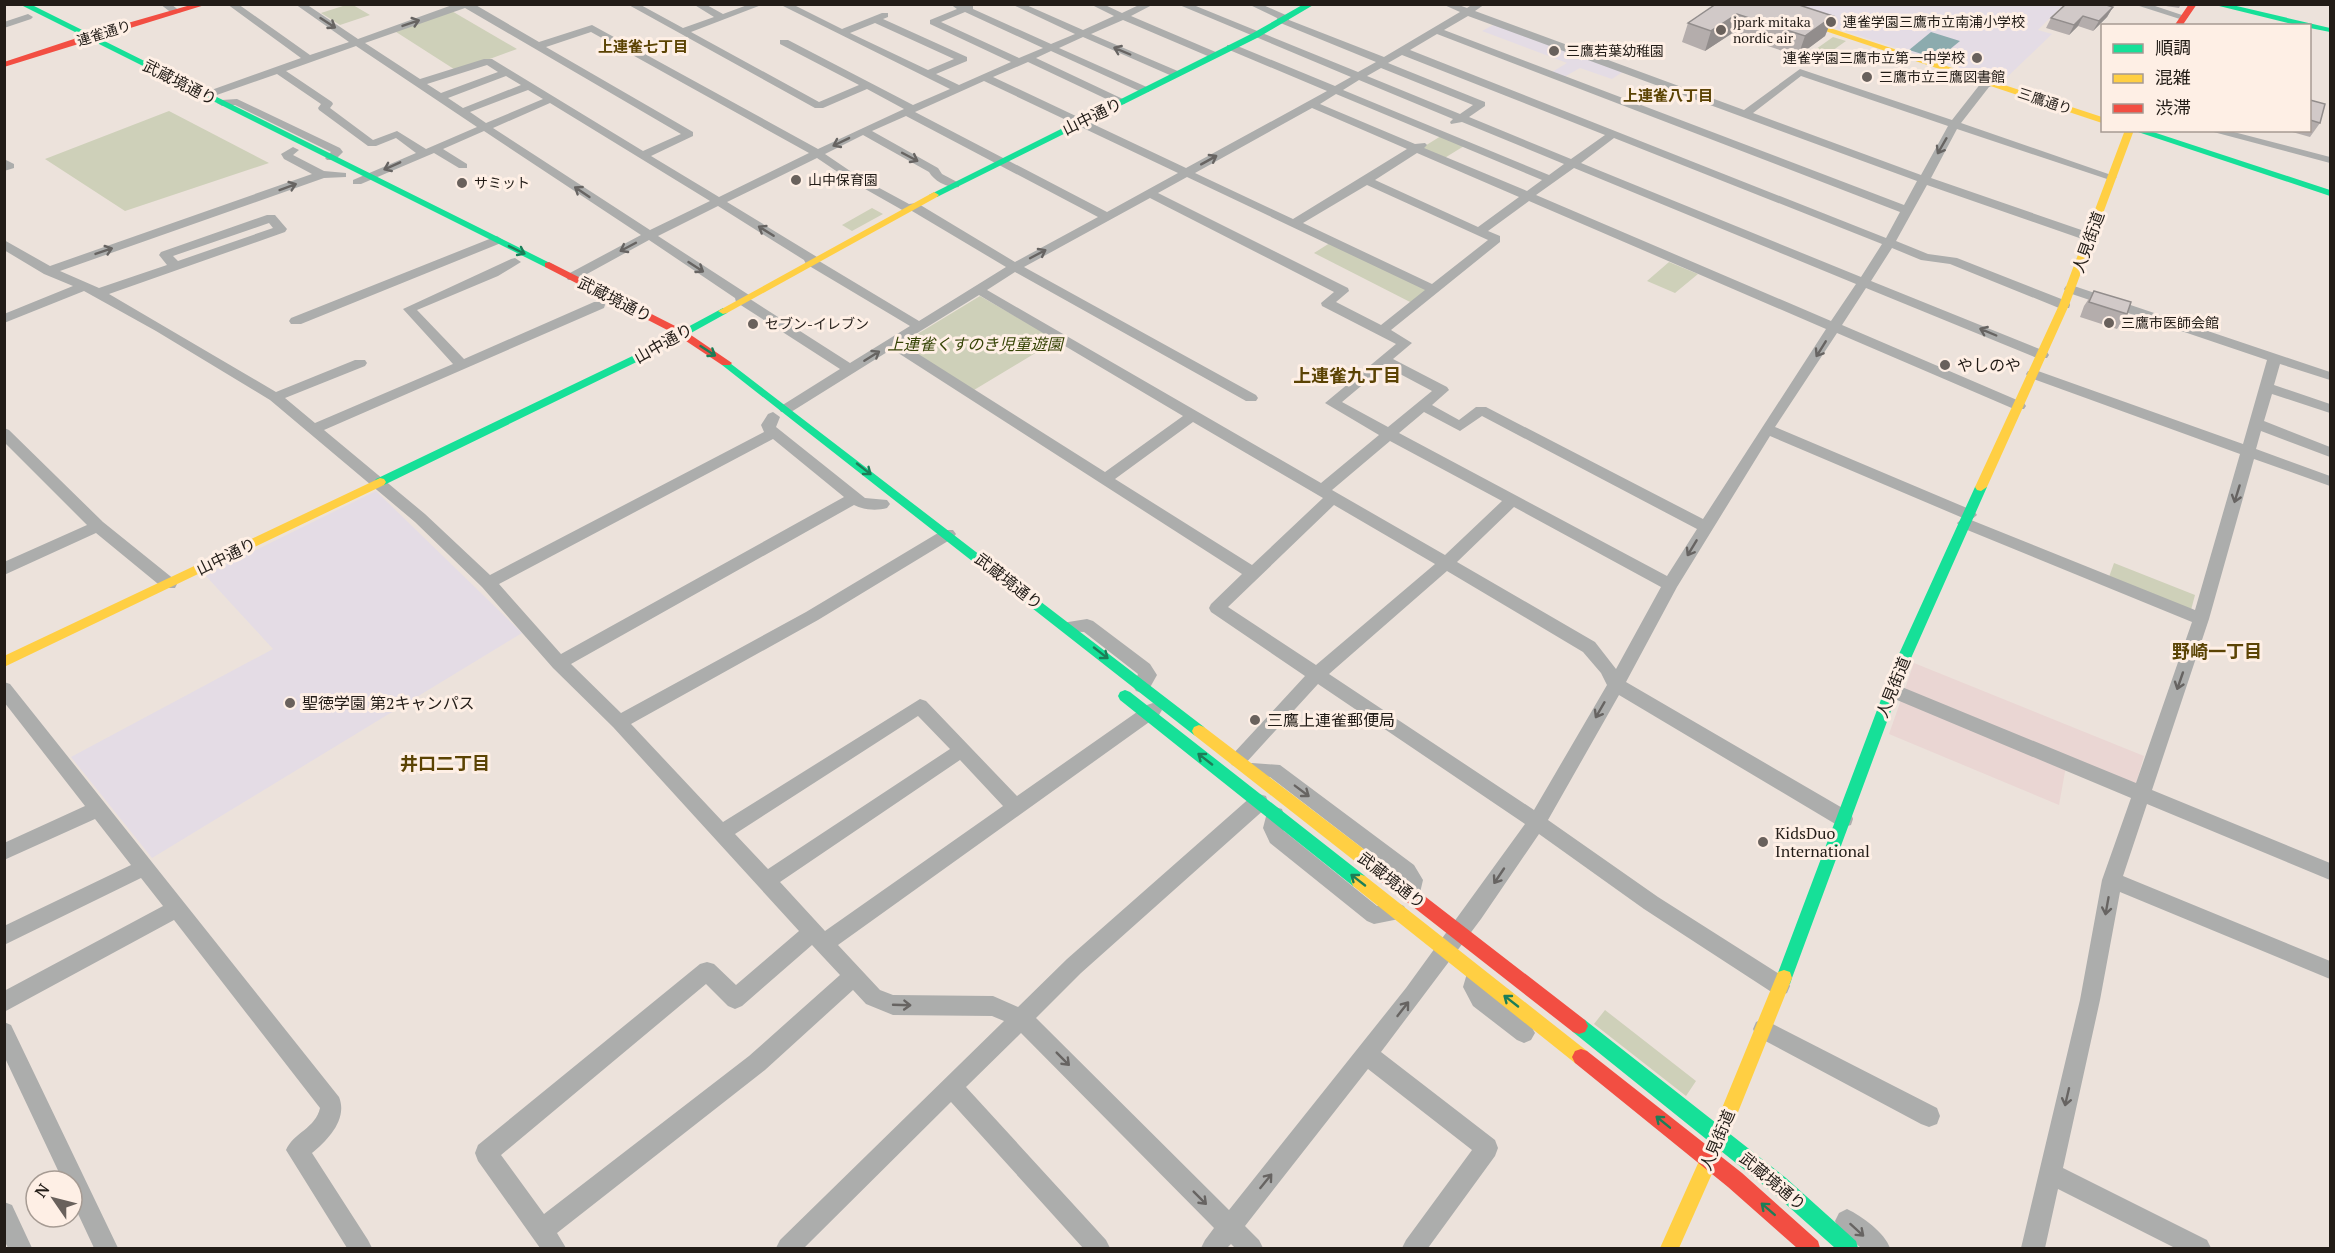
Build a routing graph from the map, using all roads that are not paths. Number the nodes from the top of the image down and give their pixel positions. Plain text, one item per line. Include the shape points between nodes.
1 (164, 4) edge
2 (204, 4) edge
3 (231, 4) edge
4 (300, 4) edge
5 (466, 4) edge
6 (631, 4) edge
7 (698, 4) edge
8 (760, 4) edge
9 (783, 4) edge
10 (977, 4) edge
11 (1015, 4) edge
12 (1094, 4) edge
13 (1150, 4) edge
14 (1181, 4) edge
15 (1252, 4) edge
16 (1311, 4) edge
17 (1446, 4) edge
18 (1481, 4) edge
19 (1748, 4) edge
20 (2138, 4) edge
21 (2193, 4) edge
22 (2215, 4) edge
23 (959, 7) edge
24 (23, 8) edge
25 (176, 12) junction
26 (1468, 12) junction
27 (885, 15) dead end
28 (1124, 17) junction
29 (723, 18) junction
30 (875, 19) junction
31 (1283, 19) junction
32 (2180, 21) edge
33 (2304, 24) edge
34 (4, 26) edge
35 (2311, 26) edge
36 (2331, 30) edge
37 (1437, 31) junction
38 (683, 32) junction
39 (841, 33) junction
40 (1084, 34) junction
41 (1256, 35) junction
42 (89, 36) junction
43 (76, 41) junction
44 (357, 42) junction
45 (784, 42) dead end
46 (538, 46) junction
47 (1231, 47) junction
48 (1052, 48) junction
49 (1402, 51) junction
50 (1214, 55) junction
51 (309, 58) junction
52 (1024, 60) junction
53 (1382, 62) junction
54 (4, 65) edge
55 (278, 70) junction
56 (507, 72) junction
57 (927, 74) junction
58 (1176, 74) junction
59 (984, 77) junction
60 (1360, 77) junction
61 (420, 83) junction
62 (1990, 83) junction
63 (867, 85) junction
64 (530, 86) junction
65 (957, 88) junction
66 (1145, 90) junction
67 (1337, 90) junction
68 (207, 96) junction
69 (440, 97) junction
70 (551, 99) junction
71 (1121, 102) junction
72 (1312, 104) junction
73 (909, 111) junction
74 (461, 112) junction
75 (1745, 114) junction
76 (1461, 118) junction
77 (2101, 119) edge
78 (1080, 122) junction
79 (1954, 125) junction
80 (484, 126) junction
81 (863, 131) junction
82 (2129, 132) edge
83 (2142, 132) edge
84 (2219, 132) edge
85 (1440, 133) junction
86 (1613, 134) junction
87 (1416, 149) junction
88 (293, 150) junction
89 (428, 150) junction
90 (816, 154) junction
91 (643, 155) junction
92 (2331, 160) edge
93 (4, 162) edge
94 (1000, 162) junction
95 (1573, 164) junction
96 (463, 165) dead end
97 (4, 168) edge
98 (1187, 172) junction
99 (322, 175) junction
100 (342, 175) junction
101 (2111, 177) junction
102 (363, 179) junction
103 (1922, 179) junction
104 (1366, 180) junction
105 (1551, 180) junction
106 (954, 185) junction
107 (1149, 193) junction
108 (2331, 193) edge
109 (1528, 197) junction
110 (719, 202) junction
111 (910, 207) junction
112 (1906, 210) junction
113 (1106, 216) junction
114 (1295, 223) junction
115 (1480, 231) junction
116 (648, 236) junction
117 (2089, 237) junction
118 (1890, 242) junction
119 (490, 243) junction
120 (4, 244) edge
121 (812, 261) junction
122 (515, 262) junction
123 (176, 266) junction
124 (1015, 267) junction
125 (48, 271) junction
126 (572, 278) junction
127 (1863, 281) junction
128 (83, 286) junction
129 (2070, 289) junction
130 (979, 290) junction
131 (1434, 290) junction
132 (98, 294) junction
133 (742, 298) junction
134 (599, 305) junction
135 (2064, 305) junction
136 (4, 319) edge
137 (296, 321) dead end
138 (920, 327) junction
139 (1834, 328) junction
140 (1382, 331) junction
141 (681, 333) junction
142 (669, 342) junction
143 (892, 344) junction
144 (2042, 355) junction
145 (2275, 357) junction
146 (1384, 360) junction
147 (360, 363) dead end
148 (462, 365) junction
149 (711, 370) dead end
150 (851, 370) junction
151 (2033, 374) junction
152 (2331, 376) edge
153 (725, 380) dead end
154 (2266, 387) junction
155 (275, 397) junction
156 (1251, 398) dead end
157 (1423, 406) junction
158 (2019, 406) junction
159 (786, 409) junction
160 (2331, 409) edge
161 (1193, 415) junction
162 (773, 417) junction
163 (2258, 424) junction
164 (315, 429) junction
165 (1767, 429) junction
166 (4, 433) edge
167 (773, 433) junction
168 (1390, 434) junction
169 (2249, 452) junction
170 (2331, 453) edge
171 (1105, 479) junction
172 (2331, 481) edge
173 (379, 483) junction
174 (1328, 493) junction
175 (854, 498) junction
176 (1512, 500) junction
177 (886, 507) joint
178 (1967, 519) junction
179 (98, 526) junction
180 (1705, 527) junction
181 (948, 534) junction
182 (1446, 563) junction
183 (987, 564) junction
184 (4, 569) edge
185 (1254, 574) junction
186 (488, 583) junction
187 (169, 584) junction
188 (1670, 585) junction
189 (996, 589) dead end
190 (2201, 619) junction
191 (1068, 627) joint
192 (4, 662) edge
193 (559, 663) junction
194 (1316, 675) junction
195 (1611, 676) junction
196 (1113, 686) dead end
197 (1142, 686) joint
198 (4, 689) edge
199 (1891, 690) junction
200 (1164, 702) junction
201 (1147, 713) junction
202 (619, 723) junction
203 (962, 750) junction
204 (1244, 765) junction
205 (2141, 791) junction
206 (1259, 802) junction
207 (1017, 808) junction
208 (97, 809) junction
209 (1275, 815) joint
210 (1845, 819) junction
211 (1537, 822) junction
212 (721, 832) junction
213 (4, 852) edge
214 (145, 867) junction
215 (2331, 872) edge
216 (2112, 880) junction
217 (766, 881) junction
218 (1412, 894) joint
219 (176, 909) junction
220 (1398, 912) joint
221 (1459, 933) junction
222 (4, 936) edge
223 (817, 938) junction
224 (1447, 951) junction
225 (2331, 970) edge
226 (1475, 973) joint
227 (854, 976) junction
228 (1780, 986) junction
229 (4, 1002) edge
230 (1021, 1018) junction
231 (1763, 1029) junction
232 (4, 1032) edge
233 (1566, 1044) joint
234 (1366, 1055) junction
235 (952, 1087) junction
236 (1929, 1116) dead end
237 (1720, 1136) junction
238 (1708, 1160) junction
239 (1759, 1168) junction
240 (2049, 1173) junction
241 (4, 1213) edge
242 (1229, 1227) junction
243 (547, 1240) edge
244 (1800, 1243) edge
245 (1421, 1246) edge
246 (20, 1248) edge
247 (106, 1248) edge
248 (360, 1248) edge
249 (788, 1248) edge
250 (1098, 1248) edge
251 (1213, 1248) edge
252 (1251, 1248) edge
253 (1669, 1248) edge
254 (1849, 1248) edge
255 (1878, 1248) edge
256 (2033, 1248) edge
257 (2199, 1248) edge

1 - 25 street
2 - 25 main road, 連雀通り
3 - 51 street
4 -> 44 street
44 -> 5 street
5 - 46 street
6 - 38 street
7 - 29 street
8 - 29 street
9 - 39 street
10 - 23 street
11 - 40 street
12 - 28 street
13 - 28 street
14 - 41 street
15 - 31 street
16 - 31 main road, 山中通り
17 - 26 street
18 - 26 street
19 - 62 main road, 三鷹通り
20 - 32 street
21 - 32 main road
22 - 33 main road
23 - 48 street
23 - 52 street via 933,22
24 - 34 street
24 - 42 main road, 武蔵境通り
24 - 43 main road, 武蔵境通り
25 - 42 main road, 連雀通り
26 - 37 street
26 - 75 street
27 - 30 street
28 - 40 street
28 - 50 street
29 - 38 street
30 - 39 street
30 - 57 street via 963,59
31 - 41 main road, 山中通り
31 - 53 street
35 - 36 main road
37 - 49 street
37 - 112 street
38 - 63 street via 819,106
39 - 57 street
40 - 48 street
58 -> 40 street
41 - 47 main road, 山中通り
41 - 60 street
42 - 43 main road, 連雀通り
42 - 68 main road, 武蔵境通り
43 - 54 main road, 連雀通り
43 - 88 main road, 武蔵境通り
44 - 51 street
44 - 61 street
45 - 63 street
46 - 90 street via 592,28
46 - 91 street via 689,134
47 - 50 main road, 山中通り
47 - 67 street
48 - 52 street
48 - 66 street
49 - 53 street
49 - 86 street
50 - 58 main road, 山中通り
51 - 55 street
52 - 59 street
52 - 71 street
53 - 60 street
53 - 76 street via 1481,104
55 - 68 street
55 - 89 street via 328,104 322,108 372,144 397,134
56 - 61 street via 488,61
56 - 64 street
56 - 69 street
57 - 65 street
58 - 66 main road, 山中通り
59 - 65 street
59 - 78 street
60 - 67 street
60 - 76 street
61 - 69 street
62 - 77 main road, 三鷹通り
62 - 79 street
63 - 73 street
64 - 70 street
64 - 74 street
65 - 73 street
66 - 71 main road, 山中通り
67 - 72 street
67 - 85 street
68 - 102 main road, 武蔵境通り via 332,158
69 - 74 street
70 - 80 street
70 - 91 street
71 - 78 main road, 山中通り
72 - 87 street
98 -> 72 street
73 - 81 street
73 - 94 street
74 - 80 street
75 - 79 street via 1800,72
75 - 103 street
76 - 85 street
76 - 95 street
78 - 94 main road, 山中通り
78 - 98 street
79 - 101 street
79 -> 103 street
80 - 89 street
116 -> 80 street
81 -> 90 street
81 -> 106 street
82 - 101 main road, 人見街道
83 - 108 main road
84 - 92 street
85 - 87 street
85 - 105 street
86 - 95 street
86 - 118 street
87 - 104 street
87 - 109 street
88 - 99 street via 288,157
88 - 100 main road, 武蔵境通り
89 - 96 street
89 -> 102 street
90 - 110 street
90 - 111 street
91 - 110 street
93 - 97 street via 10,166
94 - 106 main road, 山中通り
94 - 113 street
95 - 105 street
95 - 127 street
98 - 107 street
98 - 114 street
99 - 100 street
125 -> 99 street
100 - 102 main road, 武蔵境通り
101 - 117 main road, 人見街道
102 - 119 main road, 武蔵境通り
103 - 112 street
103 - 117 street
104 - 114 street
104 - 115 street
105 - 109 street
106 - 111 main road, 山中通り
107 - 113 street
107 - 140 street via 1343,291 1327,303
109 - 115 street
109 - 139 street
110 - 116 street
121 -> 110 street
111 - 121 main road, 山中通り
111 - 124 street
112 - 118 street
124 -> 113 street
114 - 131 street
115 - 131 street via 1497,239
116 -> 126 street
116 -> 133 street
117 - 129 main road, 人見街道
118 - 127 street
118 - 135 street via 1925,257 1953,261
119 - 122 main road, 武蔵境通り
119 -> 126 main road, 武蔵境通り
119 - 137 street
120 - 125 street
121 - 133 main road, 山中通り
121 - 138 street
122 - 134 main road, 武蔵境通り
122 - 148 street via 409,309
123 - 123 street via 239,244 281,229 271,218 165,255
123 - 132 street
124 - 130 street
124 - 156 street
125 - 128 street
126 - 141 main road, 武蔵境通り
127 - 139 street
144 -> 127 street
128 - 132 street
128 - 136 street
129 - 135 main road, 人見街道
129 - 145 street
130 - 138 street
130 - 161 street
131 - 140 street
132 - 155 street
133 - 141 main road, 山中通り
133 - 150 street
134 - 142 main road, 武蔵境通り
134 - 148 street
135 - 144 main road, 人見街道
138 - 143 street
139 - 158 street
139 -> 165 street
140 - 146 street via 1405,343
141 - 142 main road, 山中通り
141 -> 159 main road, 武蔵境通り
142 - 149 main road, 武蔵境通り
142 - 173 main road, 山中通り
150 -> 143 street
143 - 171 street
144 - 151 main road, 人見街道
145 - 152 street
145 - 154 street
146 - 157 street via 1442,390
146 - 168 street via 1332,403
147 - 155 street via 340,378
148 - 164 street
150 - 159 street
151 - 158 main road, 人見街道
151 - 169 street
153 - 162 main road
154 - 160 street
154 - 163 street
155 - 164 street
157 - 168 street
157 - 180 street via 1461,426 1481,410
158 - 178 main road, 人見街道
159 -> 181 main road, 武蔵境通り
161 - 171 street
161 - 174 street
162 - 167 street via 768,425
162 - 177 main road
163 - 169 street
163 - 170 street
164 - 173 street
165 - 178 street
165 - 180 street
166 - 179 street
167 - 175 street
167 - 186 street
168 - 174 street
168 - 176 street
169 - 172 street
169 -> 190 street
171 - 185 street
173 - 186 street
173 - 187 main road, 山中通り
174 - 182 street
174 - 185 street
175 - 177 street
175 - 193 street
176 - 182 street
176 - 188 street
178 - 190 street
178 - 199 main road, 人見街道
179 - 184 street
179 - 187 street
180 -> 188 street
181 - 183 main road, 武蔵境通り
181 - 202 street via 812,616
182 - 194 street
182 - 195 street via 1589,646
183 - 189 main road via 977,567
183 - 191 main road, 武蔵境通り
185 - 194 street via 1217,608
186 - 193 street
187 - 192 main road, 山中通り
188 - 195 street via 1629,662
190 -> 205 street
191 -> 197 street via 1087,625 1144,669 1148,675
193 - 202 street
194 - 204 street
194 - 211 street
195 - 210 street
195 -> 211 street
196 - 201 main road
197 - 200 main road
198 - 208 street
199 - 205 street
199 - 210 main road, 人見街道
200 - 201 street
200 - 204 main road
206 -> 201 main road
201 - 207 street
202 - 212 street
203 - 207 street
203 - 212 street via 920,706
203 - 217 street
204 -> 218 street via 1274,770 1407,871 1413,880
205 - 215 street
205 - 216 street
206 - 209 main road
206 - 230 street
207 - 223 street
208 - 213 street
208 - 214 street
220 -> 209 street via 1374,915 1277,837 1272,828
210 - 228 main road, 人見街道
211 -> 221 street
211 - 228 street via 1651,903
212 - 217 street
214 - 219 street
214 - 222 street
216 - 225 street
216 -> 240 street via 2090,1000
217 - 223 street
218 - 221 main road, 武蔵境通り
219 - 229 street
219 - 248 street via 331,1105 329,1120 297,1150
220 - 224 main road, 武蔵境通り
221 - 224 street
221 - 237 main road, 武蔵境通り
223 - 227 street
223 - 243 street via 735,999 707,971 486,1153
224 - 226 main road, 武蔵境通り
234 -> 224 street
233 -> 226 street via 1536,1042 1480,999 1473,987
227 -> 230 street via 873,998 893,1005 993,1005
227 - 243 street
228 - 231 main road, 人見街道
230 - 235 street
230 -> 242 street
231 - 236 street
231 - 237 main road, 人見街道
232 - 247 street
238 -> 233 main road, 武蔵境通り
242 -> 234 street
234 - 245 street via 1486,1148
235 - 249 street
235 - 250 street
237 - 238 main road, 人見街道
237 - 239 main road, 武蔵境通り
244 -> 238 main road, 武蔵境通り
238 - 253 main road, 人見街道
239 - 254 main road, 武蔵境通り
239 -> 255 street via 1780,1166 1789,1170
240 - 256 street
240 - 257 street
241 - 246 street
242 - 251 street
242 - 252 street

